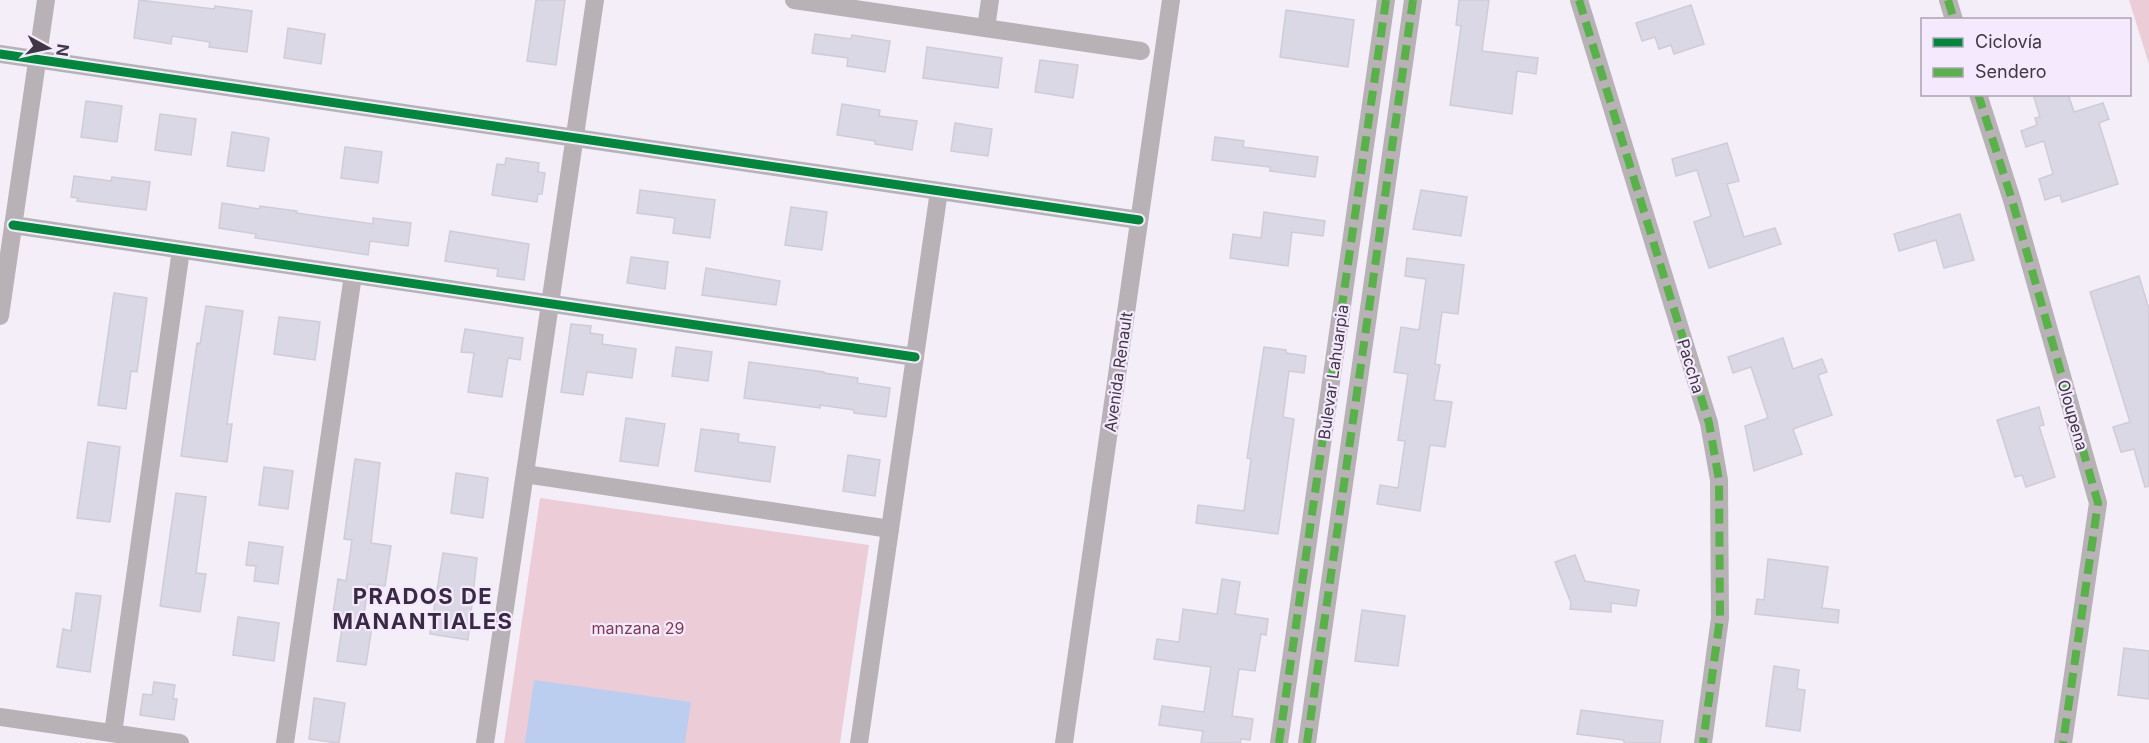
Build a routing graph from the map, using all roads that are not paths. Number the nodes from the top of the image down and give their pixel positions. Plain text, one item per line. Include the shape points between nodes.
1 (46, 0) edge
2 (595, 0) edge
3 (794, 0) edge
4 (990, 0) edge
5 (1171, 0) edge
6 (1386, 0) edge
7 (1413, 0) edge
8 (1579, 0) edge
9 (1948, 0) edge
10 (1953, 18) edge
11 (986, 28) junction
12 (1141, 51) dead end
13 (0, 54) edge
14 (38, 59) junction
15 (1979, 96) edge
16 (574, 137) junction
17 (939, 191) junction
18 (1139, 220) junction
19 (13, 225) junction
20 (181, 250) junction
21 (353, 275) junction
22 (550, 304) junction
23 (0, 316) edge
24 (915, 357) junction
25 (525, 474) junction
26 (890, 529) junction
27 (0, 717) edge
28 (112, 733) junction
29 (180, 743) edge
30 (285, 743) edge
31 (485, 743) edge
32 (859, 743) edge
33 (1064, 743) edge
34 (1279, 743) edge
35 (1308, 743) edge
36 (1703, 743) edge
37 (2063, 743) edge

1 - 14 street
2 - 16 street
3 - 11 street
4 - 11 street
5 - 18 street, Avenida Renault
6 - 34 street, Bulevar Lahuarpia
7 - 35 street
8 - 36 street, Paccha via 1709,423 1719,480 1720,618
9 - 10 street
11 - 12 street
13 - 14 street
14 - 16 street
14 - 19 street
15 - 37 street, Oloupena via 2098,503
16 - 17 street
16 - 22 street
17 - 18 street
17 - 24 street
18 - 33 street, Avenida Renault
19 - 20 street
19 - 23 street
20 - 21 street
20 - 28 street
21 - 22 street
21 - 30 street
22 - 24 street
22 - 25 street
24 - 26 street
25 - 26 street
25 - 31 street
26 - 32 street
27 - 28 street
28 - 29 street

